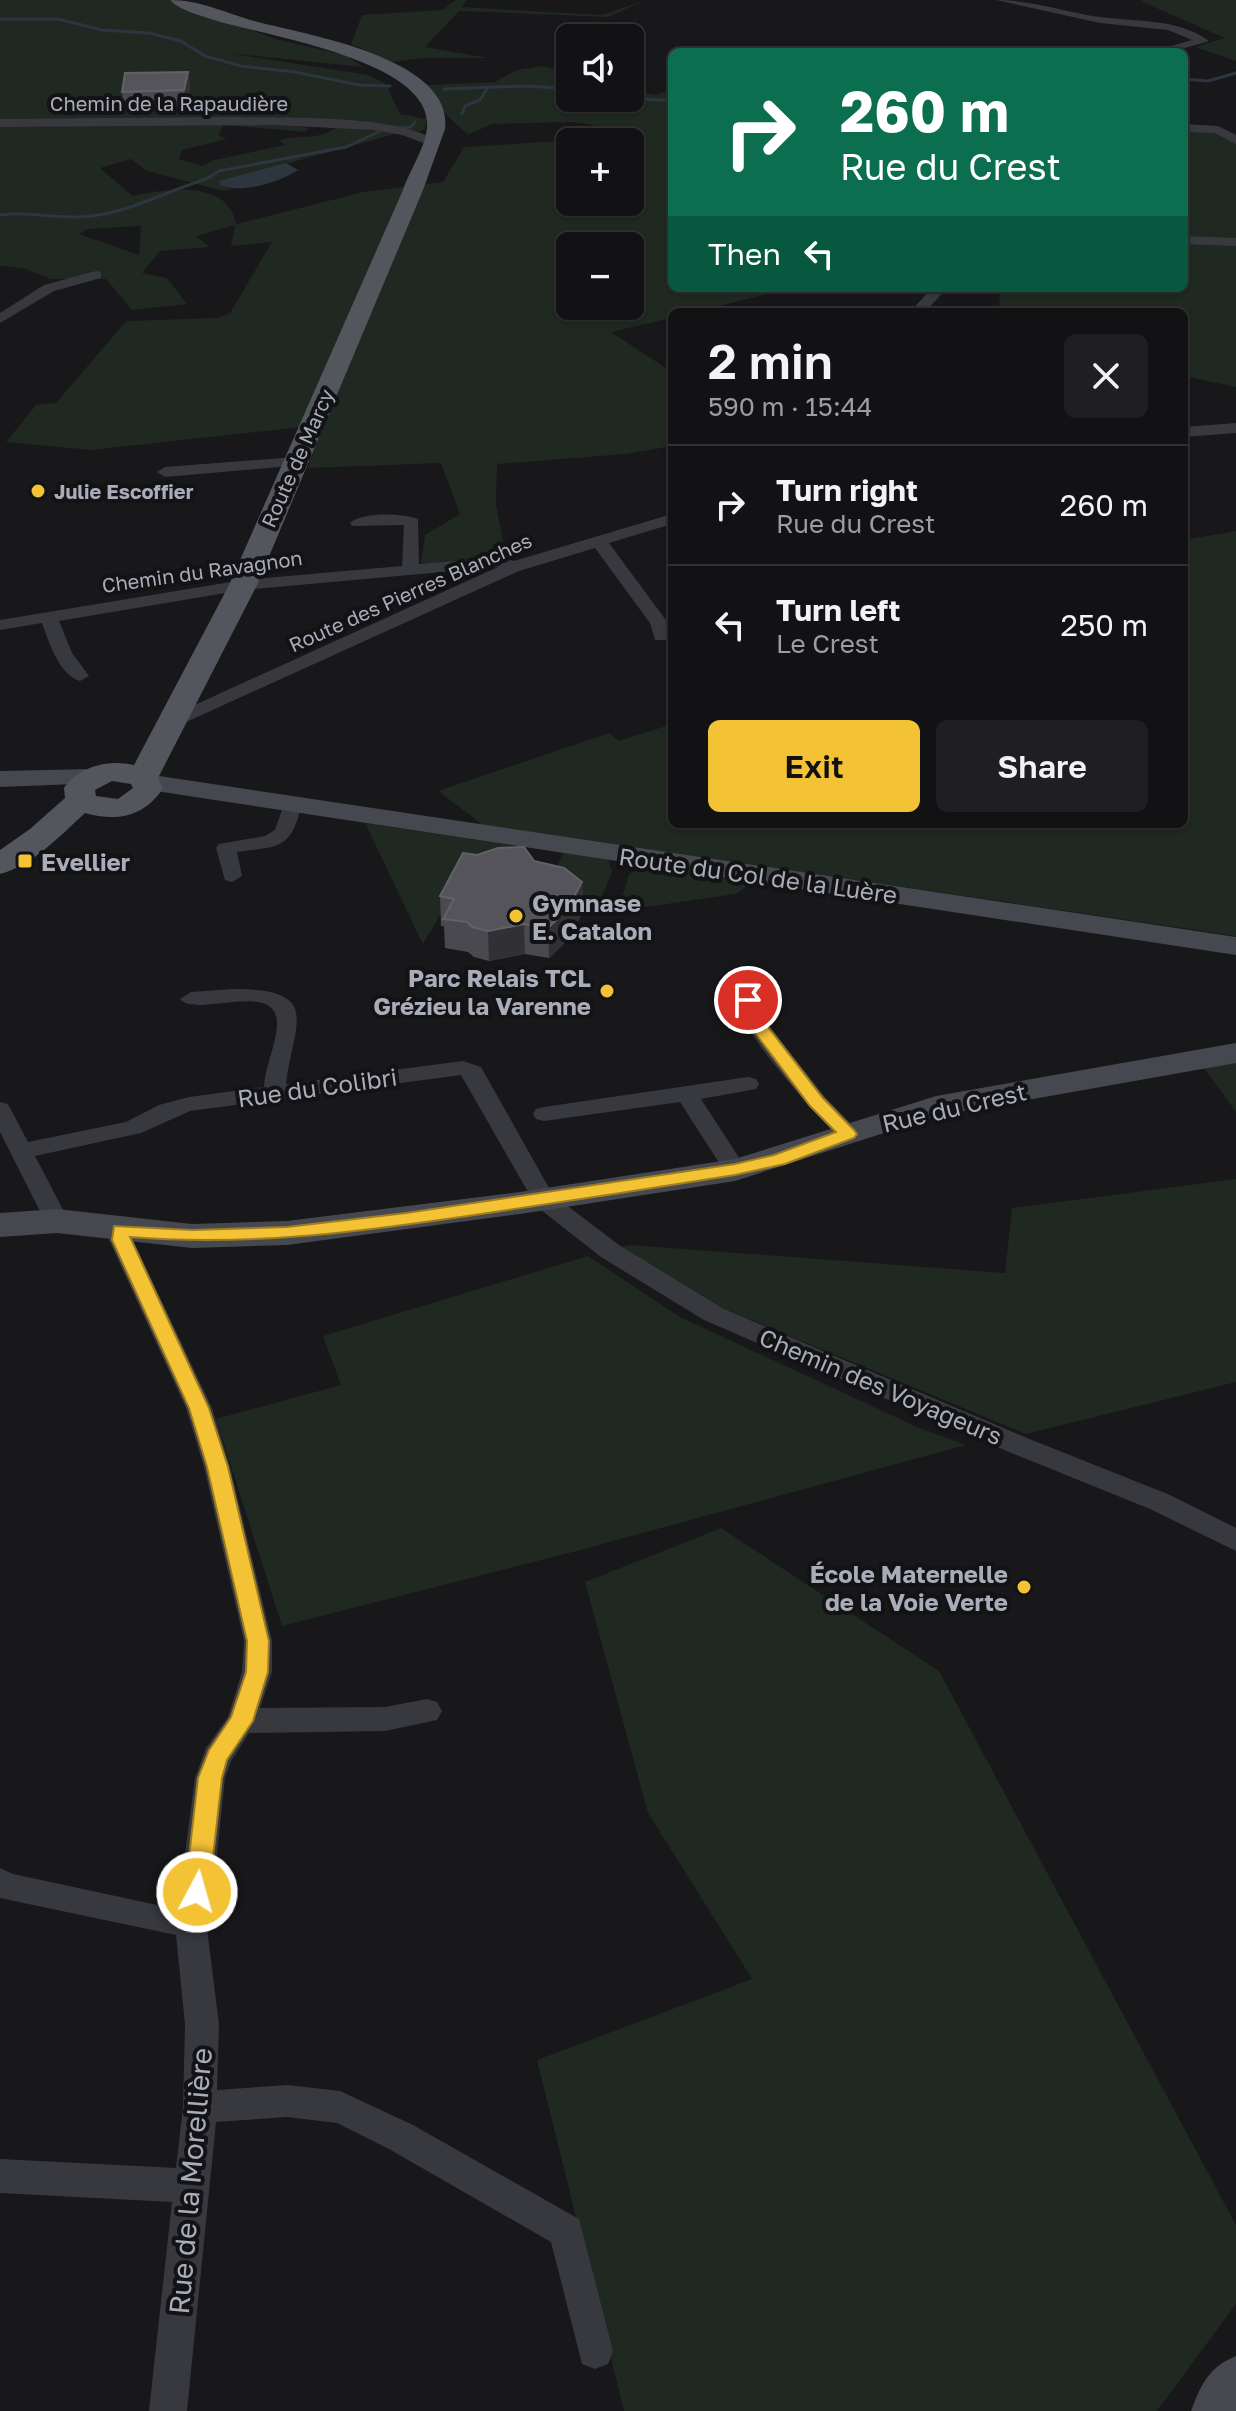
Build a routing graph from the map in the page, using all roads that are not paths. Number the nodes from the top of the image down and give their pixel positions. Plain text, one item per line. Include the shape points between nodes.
1 (178, 0) edge
2 (1001, 0) edge
3 (1174, 48) edge
4 (0, 123) edge
5 (1188, 128) edge
6 (432, 135) junction
7 (1236, 140) edge
8 (1188, 240) edge
9 (1236, 242) edge
10 (96, 275) dead end
11 (937, 292) edge
12 (923, 308) edge
13 (0, 319) edge
14 (1236, 428) edge
15 (1188, 432) edge
16 (295, 462) junction
17 (165, 472) dead end
18 (668, 520) edge
19 (358, 523) dead end
20 (595, 540) junction
21 (513, 567) junction
22 (410, 570) junction
23 (243, 585) junction
24 (48, 616) junction
25 (0, 625) edge
26 (661, 636) dead end
27 (80, 676) dead end
28 (173, 722) junction
29 (0, 781) edge
30 (144, 786) junction
31 (93, 790) junction
32 (285, 807) junction
33 (0, 864) edge
34 (232, 876) dead end
35 (1236, 946) edge
36 (191, 999) dead end
37 (748, 1000) dead end
38 (1236, 1053) edge
39 (748, 1084) dead end
40 (275, 1092) junction
41 (686, 1094) junction
42 (0, 1109) edge
43 (544, 1114) dead end
44 (848, 1134) junction
45 (11, 1141) edge
46 (735, 1170) junction
47 (544, 1200) junction
48 (50, 1209) junction
49 (8, 1225) edge
50 (120, 1230) junction
51 (1236, 1540) edge
52 (427, 1711) dead end
53 (241, 1721) junction
54 (0, 1882) edge
55 (190, 1921) junction
56 (200, 2107) junction
57 (0, 2176) edge
58 (191, 2186) junction
59 (595, 2351) dead end
60 (1236, 2382) edge
61 (168, 2411) edge
62 (1217, 2411) edge

1 - 6 main road via 397,71 430,101
2 - 3 street via 1100,20 1170,27 1203,41
4 - 6 street, Chemin de la Rapaudière via 234,119
5 - 7 street via 1218,130
6 - 16 main road, Route de Marcy
8 - 9 street
10 - 13 street via 49,288
11 - 12 street
14 - 15 street
16 - 17 street
16 - 23 main road, Route de Marcy
18 - 20 street, Route des Pierres Blanches
19 - 22 street via 412,522
20 - 21 street, Route des Pierres Blanches
20 - 26 street via 659,623
21 - 22 street, Chemin du Ravagnon via 502,562
21 - 28 street, Route des Pierres Blanches
22 - 23 street, Chemin du Ravagnon
23 - 24 street, Chemin du Ravagnon
23 - 28 main road, Route de Marcy
24 - 25 street, Chemin du Ravagnon
24 - 27 street via 63,654
28 - 30 main road, Route de Marcy
28 - 31 main road, Route de Marcy
29 - 31 street
30 - 31 main road via 124,772
30 - 32 street, Route du Col de la Luère
31 - 33 main road, Route de Marcy
32 - 34 street via 284,833 271,841 226,848
32 - 35 street, Route du Col de la Luère
36 - 40 street via 252,995 274,998 284,1009 289,1020
37 - 44 street via 754,1021
38 - 44 street, Rue du Crest via 936,1106
39 - 41 street
40 - 45 street, Rue du Colibri via 189,1104 133,1128
40 - 47 street, Rue du Colibri via 463,1068 473,1072
41 - 43 street
41 - 46 street
42 - 45 street
44 - 46 street, Rue du Crest
45 - 48 street
46 - 47 street, Rue du Crest
47 - 50 street, Rue du Crest via 287,1233 192,1236
47 - 51 street, Chemin des Voyageurs via 610,1251 713,1314 1160,1502
48 - 49 street, Rue du Crest
48 - 50 street, Rue du Crest
50 - 53 street, Rue de la Morellière via 199,1408 217,1467 258,1641 257,1672
52 - 53 street via 385,1719
53 - 55 street, Rue de la Morellière via 210,1778
54 - 55 street via 162,1920
55 - 56 street, Rue de la Morellière via 202,2024
56 - 58 street, Rue de la Morellière
56 - 59 street via 287,2101 340,2107 566,2231
57 - 58 street
58 - 61 street, Rue de la Morellière
60 - 62 street

